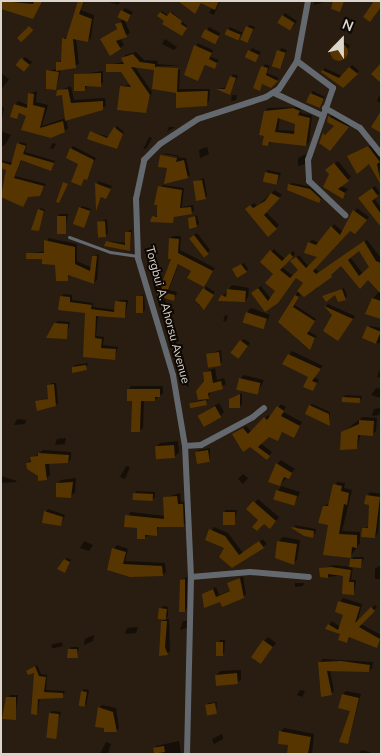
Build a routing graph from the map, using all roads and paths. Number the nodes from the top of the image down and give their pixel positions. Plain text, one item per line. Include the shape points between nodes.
1 (308, 1) edge
2 (297, 61) junction
3 (274, 93) junction
4 (325, 108) junction
5 (322, 116) junction
6 (381, 154) edge
7 (345, 215) dead end
8 (69, 237) dead end
9 (138, 256) junction
10 (264, 408) dead end
11 (185, 446) junction
12 (191, 577) junction
13 (309, 577) dead end
14 (187, 754) edge

1 - 2 street
2 - 3 street
2 - 4 street via 333,88
3 - 5 street
3 - 9 street, Torgbui A. Ahorsu Avenue via 198,119 160,144 144,160 136,199
4 - 5 street
4 - 6 street via 360,128
5 - 7 street via 308,160 309,181
8 - 9 lane via 110,252
9 - 11 street, Torgbui A. Ahorsu Avenue via 172,375
10 - 11 street via 201,445
11 - 12 street, Torgbui A. Ahorsu Avenue
12 - 13 street via 250,572
12 - 14 street, Torgbui A. Ahorsu Avenue

